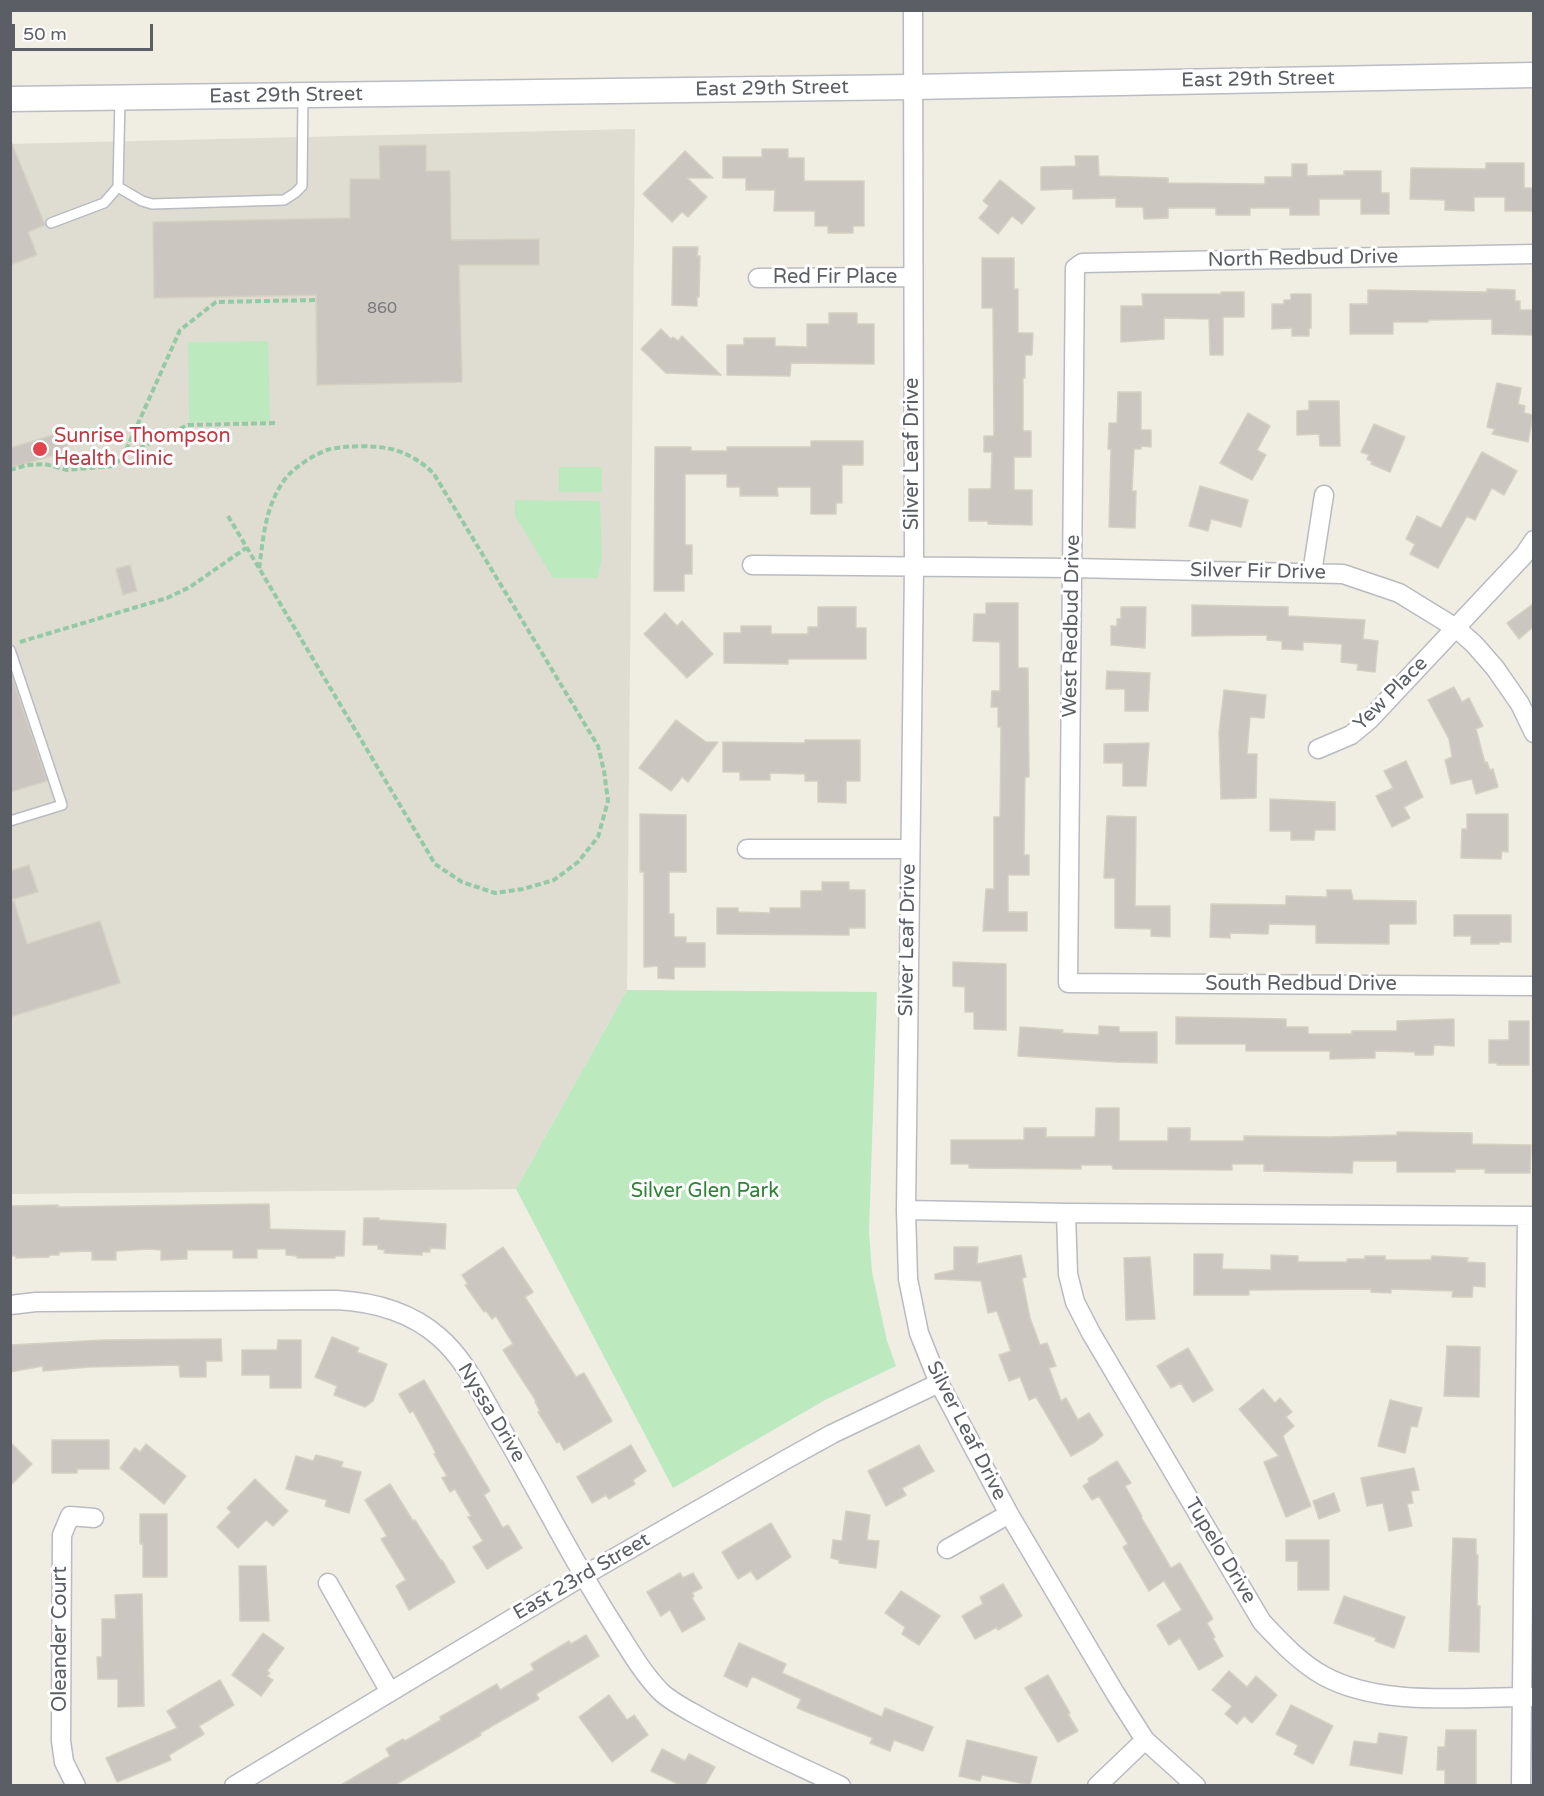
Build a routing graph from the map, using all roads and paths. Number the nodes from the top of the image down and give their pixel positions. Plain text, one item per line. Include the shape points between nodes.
1 (913, 10) edge
2 (1533, 75) edge
3 (912, 87) junction
4 (303, 95) junction
5 (120, 98) junction
6 (10, 99) edge
7 (118, 187) junction
8 (51, 223) dead end
9 (1533, 254) edge
10 (1075, 268) joint
11 (913, 277) junction
12 (758, 278) dead end
13 (316, 300) dead end
14 (278, 423) dead end
15 (123, 457) junction
16 (10, 470) edge
17 (1324, 495) dead end
18 (228, 516) dead end
19 (1533, 540) edge
20 (247, 548) junction
21 (752, 565) dead end
22 (914, 567) junction
23 (1072, 568) junction
24 (259, 570) junction
25 (1312, 573) junction
26 (1456, 628) junction
27 (10, 644) edge
28 (10, 650) edge
29 (1533, 733) edge
30 (1318, 749) dead end
31 (10, 820) edge
32 (747, 849) dead end
33 (909, 849) junction
34 (1068, 983) joint
35 (1533, 986) edge
36 (906, 1210) junction
37 (1066, 1214) junction
38 (1530, 1216) edge
39 (10, 1305) edge
40 (939, 1383) junction
41 (1009, 1514) junction
42 (94, 1518) dead end
43 (947, 1549) dead end
44 (583, 1576) junction
45 (328, 1583) dead end
46 (390, 1692) junction
47 (1528, 1697) edge
48 (1145, 1740) junction
49 (832, 1784) edge
50 (76, 1785) edge
51 (234, 1785) edge
52 (1097, 1785) edge
53 (1196, 1785) edge
54 (1521, 1785) edge

1 - 3 street, Silver Leaf Drive
2 - 3 main road, East 29th Street
3 - 4 main road, East 29th Street
3 - 11 street, Silver Leaf Drive
4 - 5 main road, East 29th Street
4 - 7 lane via 302,186 284,200 152,204
5 - 6 main road, East 29th Street
5 - 7 lane
7 - 8 lane via 104,202
9 - 10 street, North Redbud Drive via 1082,263
10 - 23 street, West Redbud Drive
11 - 12 street, Red Fir Place
11 - 22 street, Silver Leaf Drive
13 - 15 path via 216,302 180,330
14 - 15 path via 188,425
15 - 16 path via 113,466 67,470 45,464
17 - 25 street
18 - 20 path
19 - 26 street, Yew Place via 1524,555
20 - 24 path
20 - 27 path via 167,598
21 - 22 street, Silver Fir Drive
22 - 23 street, Silver Fir Drive
22 - 33 street, Silver Leaf Drive
23 - 25 street, Silver Fir Drive
23 - 34 street, West Redbud Drive
24 - 24 path via 435,864 462,882 495,893 554,880 579,862 598,837 608,801 598,746 434,474 421,462 395,450 373,447 327,450 306,462 284,479 274,498 266,520
25 - 26 street, Silver Fir Drive via 1343,574 1373,583 1399,593
26 - 29 street, Silver Fir Drive via 1495,668 1520,704
26 - 30 street, Yew Place via 1369,720 1351,735
28 - 31 lane via 62,804
32 - 33 street
33 - 36 street, Silver Leaf Drive
34 - 35 street, South Redbud Drive
36 - 37 street
36 - 40 street, Silver Leaf Drive via 908,1279 919,1333
37 - 38 street
37 - 47 street, Tupelo Drive via 1068,1274 1075,1302 1262,1622 1282,1644 1325,1676 1387,1696
38 - 47 street
39 - 44 street, Nyssa Drive via 337,1300 402,1314 438,1336 459,1359 518,1456
40 - 41 street, Silver Leaf Drive
40 - 44 street, East 23rd Street via 804,1449
41 - 43 street
41 - 48 street, Silver Leaf Drive
42 - 50 street, Oleander Court via 70,1516 62,1534 61,1741 64,1762
44 - 46 street, East 23rd Street
44 - 49 street, Nyssa Drive via 661,1692 721,1728
45 - 46 street
46 - 51 street, East 23rd Street
47 - 54 street
48 - 52 street
48 - 53 street, Silver Leaf Drive

